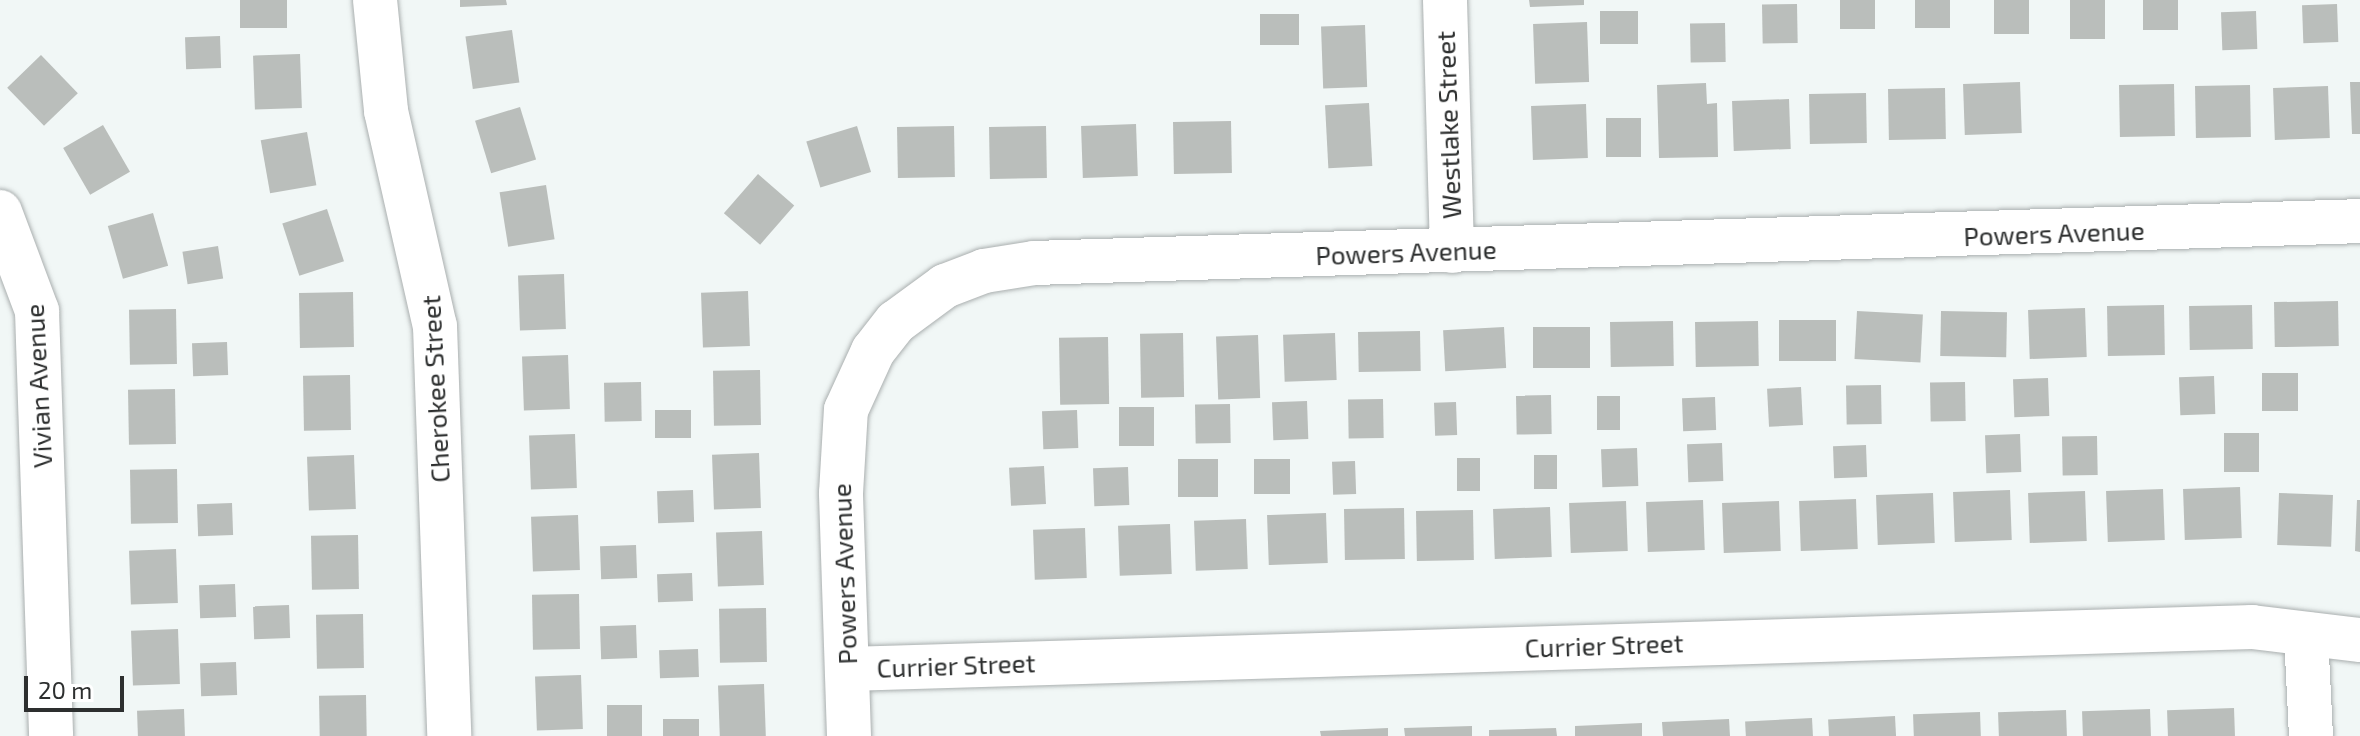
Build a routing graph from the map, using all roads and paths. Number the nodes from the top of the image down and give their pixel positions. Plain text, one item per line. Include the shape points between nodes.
1 (375, 0) edge
2 (1445, 0) edge
3 (0, 212) edge
4 (2360, 221) edge
5 (1452, 251) junction
6 (2306, 634) junction
7 (2360, 640) edge
8 (847, 669) junction
9 (51, 736) edge
10 (449, 736) edge
11 (849, 736) edge
12 (2311, 736) edge

1 - 10 street, Cherokee Street via 386,111 435,326
2 - 5 street, Westlake Street
3 - 9 street, Vivian Avenue via 37,311
4 - 5 street, Powers Avenue
5 - 8 street, Powers Avenue via 1034,263 984,271 917,304 873,351 846,410 841,493
6 - 7 street, Currier Street
6 - 8 street, Currier Street via 2252,627 2077,631
6 - 12 street
8 - 11 street, Powers Avenue

